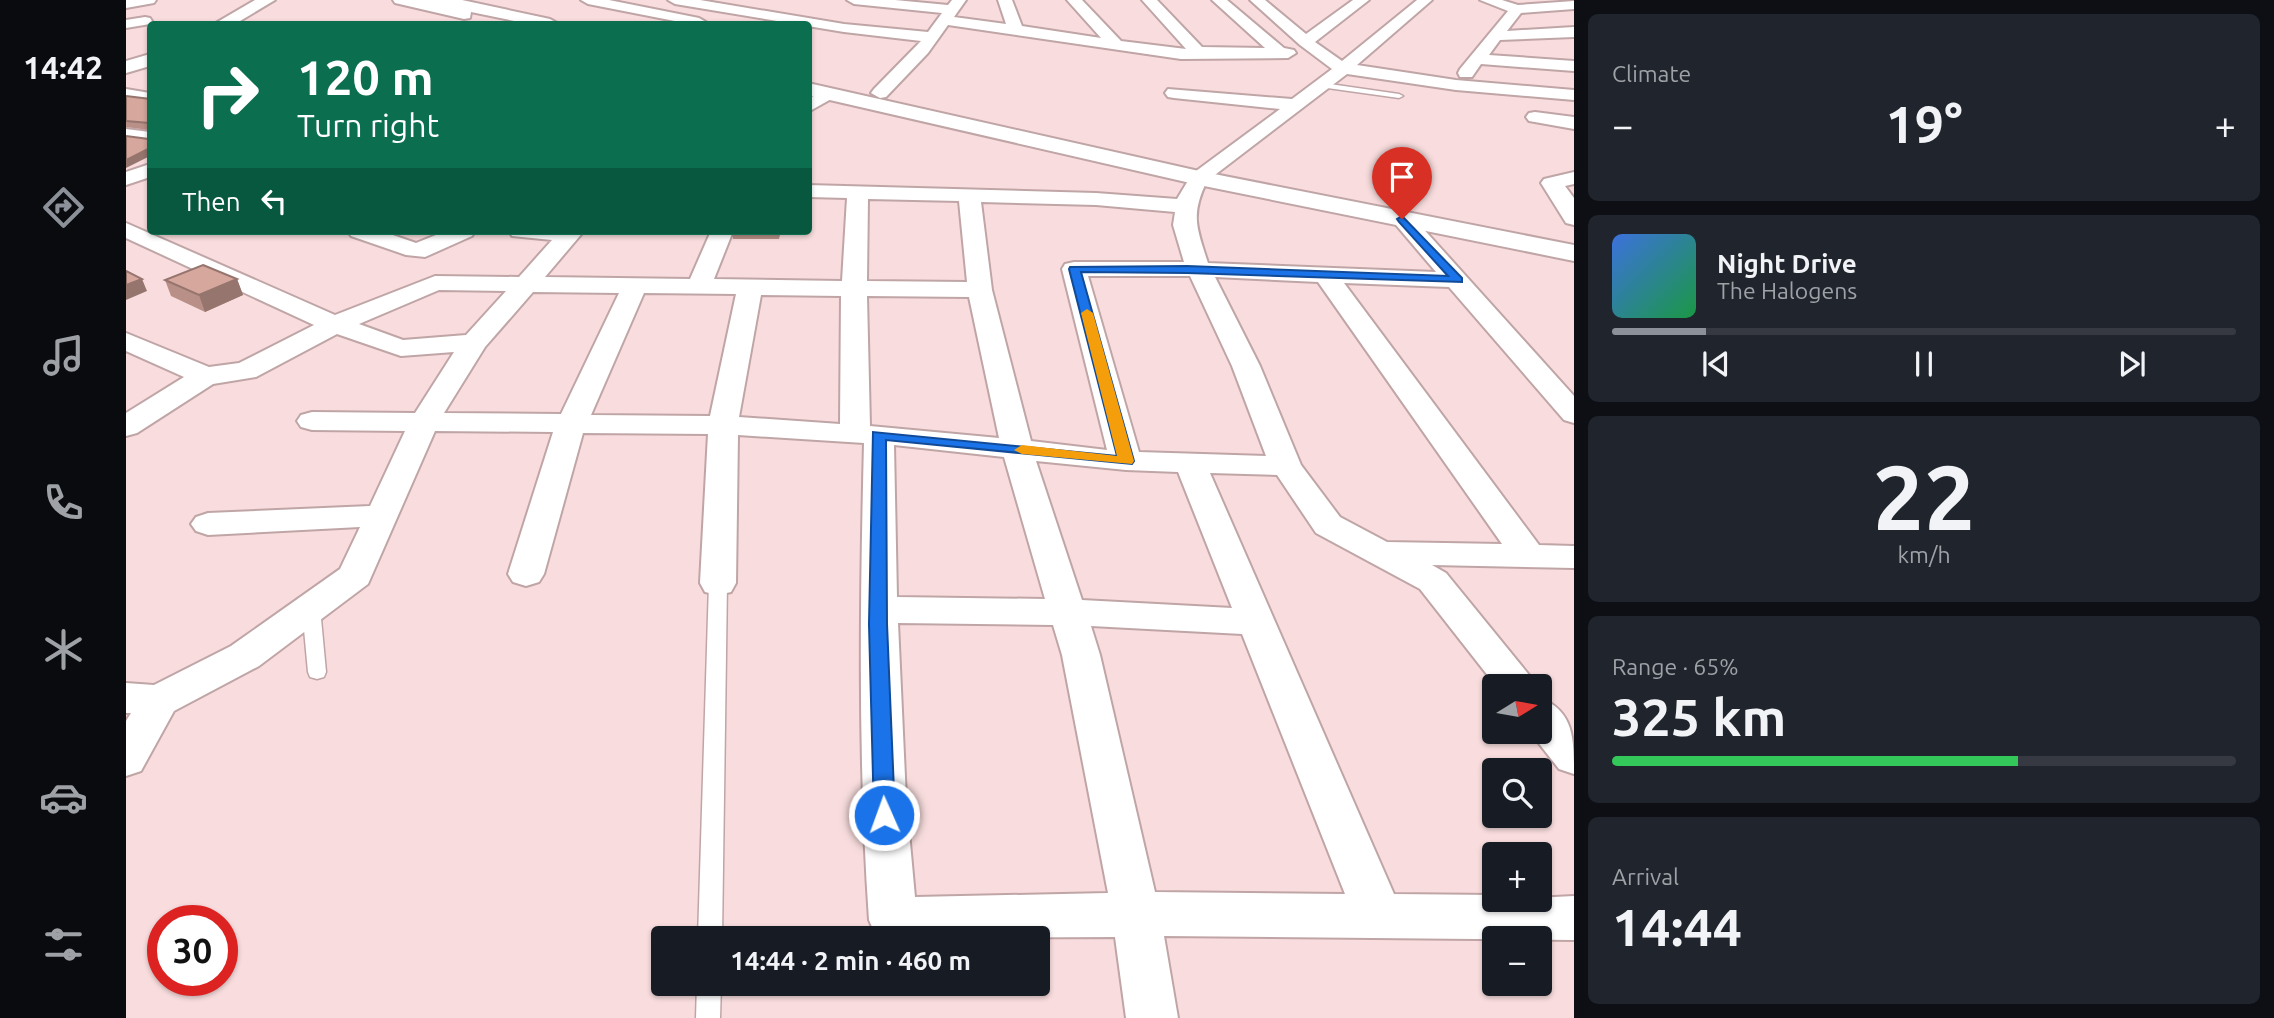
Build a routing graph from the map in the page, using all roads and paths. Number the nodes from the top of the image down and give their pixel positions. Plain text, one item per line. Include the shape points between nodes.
1 (148, 0) edge
2 (267, 0) edge
3 (401, 0) edge
4 (439, 0) edge
5 (588, 0) edge
6 (675, 0) edge
7 (743, 0) edge
8 (760, 0) edge
9 (854, 0) edge
10 (861, 0) edge
11 (1005, 0) edge
12 (1074, 0) edge
13 (1149, 0) edge
14 (1219, 0) edge
15 (1257, 0) edge
16 (1362, 0) edge
17 (1425, 0) edge
18 (1487, 0) edge
19 (126, 3) edge
20 (1574, 5) edge
21 (815, 8) dead end
22 (720, 9) junction
23 (906, 9) edge
24 (1517, 9) junction
25 (951, 10) edge
26 (843, 12) dead end
27 (1574, 19) edge
28 (145, 21) dead end
29 (228, 21) edge
30 (496, 21) edge
31 (536, 21) edge
32 (679, 21) edge
33 (686, 21) edge
34 (803, 21) edge
35 (812, 22) edge
36 (126, 24) edge
37 (1501, 29) junction
38 (1016, 30) junction
39 (880, 32) junction
40 (1574, 32) edge
41 (1305, 42) junction
42 (926, 43) junction
43 (1116, 45) junction
44 (866, 47) dead end
45 (1198, 52) junction
46 (1280, 53) junction
47 (1320, 54) junction
48 (147, 61) edge
49 (1574, 66) edge
50 (126, 67) edge
51 (1342, 68) junction
52 (1467, 72) junction
53 (126, 74) edge
54 (147, 74) edge
55 (812, 80) edge
56 (1574, 80) edge
57 (1323, 85) junction
58 (880, 93) junction
59 (1174, 93) dead end
60 (126, 94) edge
61 (1574, 95) edge
62 (1399, 96) dead end
63 (815, 97) edge
64 (147, 98) edge
65 (1294, 105) junction
66 (1535, 117) dead end
67 (1574, 123) edge
68 (126, 135) edge
69 (147, 138) edge
70 (147, 171) edge
71 (1205, 173) junction
72 (1574, 178) edge
73 (126, 179) edge
74 (812, 191) edge
75 (858, 192) junction
76 (969, 195) junction
77 (1186, 206) junction
78 (1574, 218) edge
79 (1402, 219) junction
80 (126, 230) edge
81 (371, 235) edge
82 (456, 235) edge
83 (569, 235) edge
84 (720, 235) edge
85 (1574, 237) edge
86 (1574, 253) edge
87 (1199, 270) junction
88 (1326, 275) junction
89 (1458, 280) junction
90 (526, 284) junction
91 (635, 285) junction
92 (699, 286) junction
93 (750, 287) junction
94 (854, 288) junction
95 (980, 290) junction
96 (335, 325) junction
97 (126, 341) edge
98 (474, 343) junction
99 (206, 376) junction
100 (1574, 414) edge
101 (312, 421) dead end
102 (424, 422) junction
103 (572, 424) junction
104 (723, 425) junction
105 (126, 427) edge
106 (867, 434) junction
107 (1017, 449) junction
108 (1126, 461) junction
109 (1190, 463) junction
110 (1286, 466) junction
111 (382, 516) junction
112 (208, 524) dead end
113 (1379, 553) junction
114 (1528, 555) junction
115 (1574, 557) edge
116 (526, 574) dead end
117 (718, 583) joint
118 (311, 608) junction
119 (878, 610) junction
120 (1068, 612) junction
121 (1256, 622) junction
122 (317, 672) dead end
123 (1508, 674) edge
124 (142, 699) edge
125 (1552, 729) edge
126 (1574, 757) edge
127 (126, 759) edge
128 (1136, 914) junction
129 (1379, 916) junction
130 (1574, 918) edge
131 (710, 926) edge
132 (709, 996) edge
133 (708, 1018) edge
134 (1152, 1018) edge

1 - 19 street
2 - 29 street
3 - 30 street
4 - 31 street
5 - 32 street
6 - 22 street
7 - 22 street
8 - 21 street
9 - 10 street
10 - 23 street
11 - 38 street
12 - 43 street
13 - 45 street
14 - 46 street
15 - 41 street
16 - 41 street
17 - 51 street
18 - 24 street
20 - 24 street
22 - 33 street
22 - 34 street
23 - 25 street
23 - 26 street
23 - 39 street
24 - 37 street
25 - 38 street
25 - 42 street
27 - 37 street
28 - 36 street
35 - 39 street
37 - 40 street
37 - 52 street
38 - 43 street
39 - 42 street
41 - 47 street
42 - 44 street
42 - 58 street
43 - 45 street
45 - 46 street
46 - 47 street
47 - 51 street
48 - 50 street
49 - 52 street
51 - 52 street
51 - 57 street
52 - 56 street
52 - 61 street
53 - 54 street
55 - 58 street
57 - 62 lane
57 - 65 street
58 - 71 street
59 - 65 street
60 - 64 street
63 - 71 street
65 - 71 street
66 - 67 street
68 - 69 street
70 - 73 street
71 - 77 street
71 - 79 street
71 - 85 street
72 - 78 street via 1551,183
74 - 75 street
75 - 76 street
75 - 94 street
76 - 77 street
76 - 95 street
77 - 87 street via 1184,225
79 - 86 street
79 - 89 street
80 - 96 street
81 - 82 street via 425,250
83 - 90 street
84 - 92 street
87 - 88 street
87 - 108 street via 1074,269
87 - 110 street via 1246,366
88 - 89 street
88 - 114 street
89 - 100 street
90 - 91 street
90 - 96 street via 435,284
90 - 98 street
91 - 92 street
91 - 103 street
92 - 93 street
93 - 94 street
93 - 104 street
94 - 95 street
94 - 106 street
95 - 107 street
96 - 98 street via 401,348
96 - 99 street via 246,371
97 - 99 street
98 - 102 street
99 - 105 street
101 - 102 street
102 - 103 street
102 - 111 street
103 - 104 street
103 - 116 street
104 - 106 street
104 - 117 street
106 - 107 street
106 - 119 street
107 - 108 street
107 - 120 street
108 - 109 street
109 - 110 street
109 - 121 street
110 - 113 street via 1328,525
111 - 112 street
111 - 118 street via 355,576
113 - 114 street
113 - 123 street via 1433,581
114 - 115 street
117 - 131 lane
118 - 122 lane
118 - 124 street via 246,656
119 - 120 street
119 - 128 street via 893,919
120 - 121 street
120 - 128 street
121 - 129 street
124 - 127 street
125 - 126 street
128 - 129 street
128 - 134 street
129 - 130 street
132 - 133 lane

